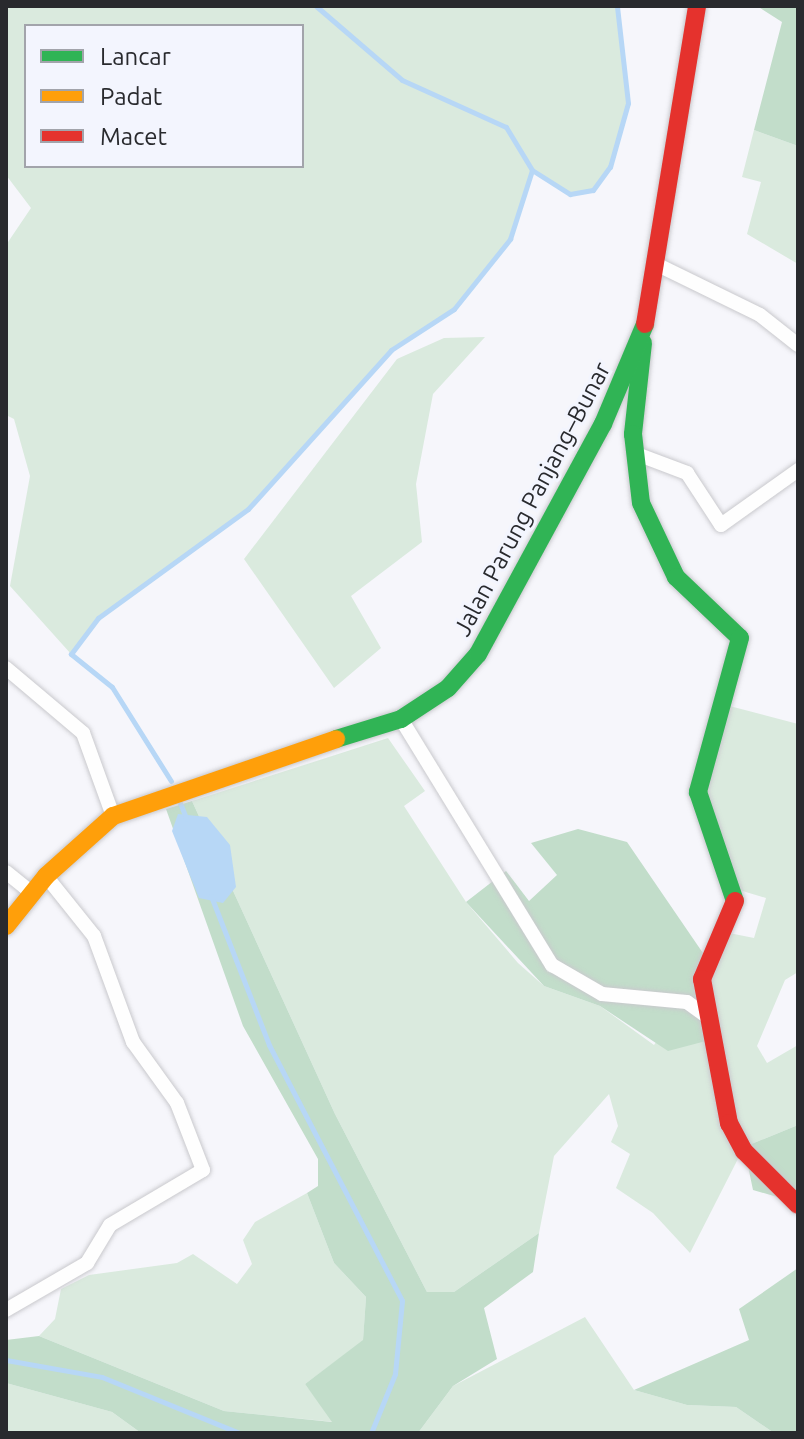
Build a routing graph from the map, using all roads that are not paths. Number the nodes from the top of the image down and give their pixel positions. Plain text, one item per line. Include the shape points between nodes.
1 (697, 6) edge
2 (660, 266) junction
3 (644, 332) junction
4 (798, 345) edge
5 (634, 453) junction
6 (798, 470) edge
7 (6, 668) edge
8 (401, 719) junction
9 (113, 816) junction
10 (6, 872) edge
11 (46, 876) junction
12 (32, 893) junction
13 (6, 926) edge
14 (708, 1017) junction
15 (798, 1205) edge
16 (6, 1310) edge

1 - 2 main road, Jalan Parung Panjang–Bunar
2 - 3 main road, Jalan Parung Panjang–Bunar
2 - 4 street via 760,315
3 - 5 main road
3 - 8 main road, Jalan Parung Panjang–Bunar via 603,424 478,654 448,688
5 - 6 street via 687,473 721,525
5 - 14 main road via 641,503 676,577 740,638 698,792 736,899 702,979
7 - 9 street via 83,733
8 - 9 main road, Jalan Parung Panjang–Bunar via 157,795
8 - 14 street via 552,965 602,994 687,1002
9 - 11 main road, Jalan Parung Panjang–Bunar
10 - 12 street
11 - 12 main road, Jalan Parung Panjang–Bunar
11 - 16 street via 94,936 133,1042 177,1103 203,1170 110,1225 87,1263
12 - 13 main road, Jalan Parung Panjang–Bunar
14 - 15 main road via 729,1123 744,1151

